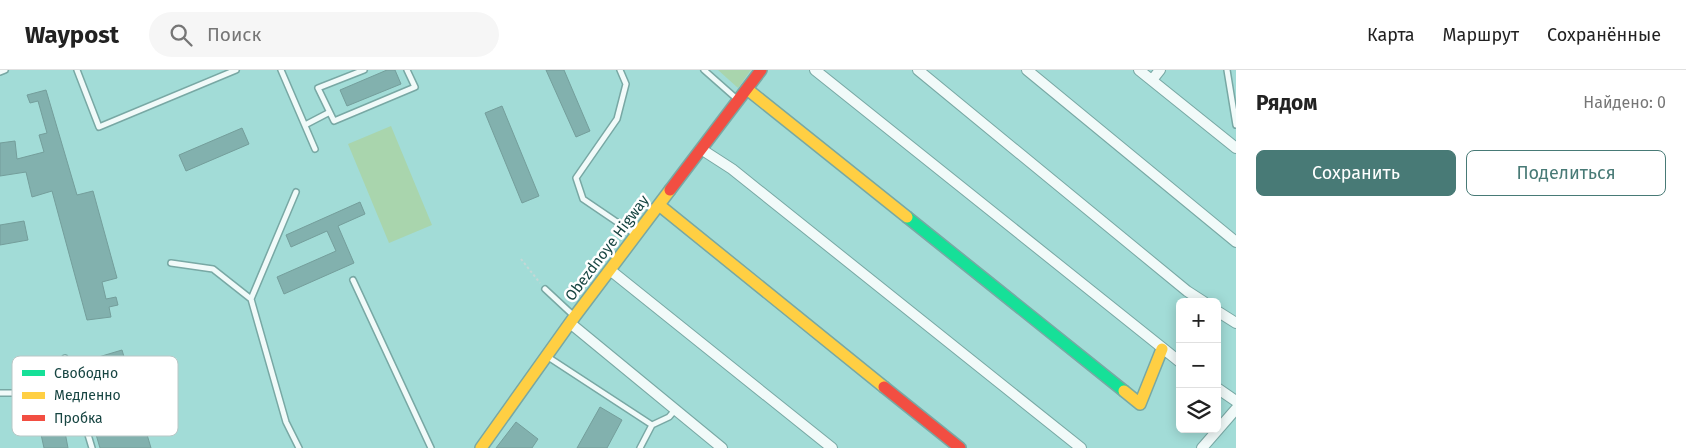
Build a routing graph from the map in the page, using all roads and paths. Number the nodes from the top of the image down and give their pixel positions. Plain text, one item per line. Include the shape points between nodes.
1 (6, 70) edge
2 (77, 70) edge
3 (236, 70) edge
4 (281, 70) edge
5 (364, 70) edge
6 (407, 70) edge
7 (620, 70) edge
8 (704, 70) edge
9 (761, 70) edge
10 (815, 70) edge
11 (918, 70) edge
12 (1027, 70) edge
13 (1138, 70) edge
14 (1160, 70) edge
15 (1227, 70) edge
16 (0, 72) edge
17 (1152, 80) junction
18 (747, 89) junction
19 (739, 100) junction
20 (328, 113) junction
21 (305, 124) junction
22 (1236, 125) edge
23 (1236, 148) edge
24 (315, 149) dead end
25 (701, 149) junction
26 (296, 192) dead end
27 (659, 205) junction
28 (636, 235) junction
29 (1236, 242) edge
30 (521, 259) dead end
31 (171, 263) dead end
32 (610, 270) junction
33 (353, 280) dead end
34 (545, 289) joint
35 (1198, 298) edge
36 (251, 299) junction
37 (1221, 314) edge
38 (572, 320) junction
39 (1236, 323) edge
40 (1162, 349) junction
41 (546, 356) junction
42 (1176, 359) edge
43 (1221, 391) edge
44 (1236, 401) edge
45 (1236, 408) edge
46 (675, 410) junction
47 (652, 425) junction
48 (88, 436) edge
49 (92, 448) edge
50 (299, 448) edge
51 (431, 448) edge
52 (481, 448) edge
53 (640, 448) edge
54 (722, 448) edge
55 (832, 448) edge
56 (960, 448) edge
57 (1081, 448) edge
58 (1202, 448) edge

1 - 16 lane
2 - 3 lane via 99,127
4 - 21 lane
5 - 20 lane via 318,88
6 - 20 lane via 415,87 334,121
7 - 28 lane via 626,84 617,119 576,178 584,199
8 - 19 lane
9 - 18 street, Obezdnoye Higway
10 - 40 street
11 - 35 street
12 - 29 street
13 - 17 street
14 - 17 street
15 - 22 lane
17 - 23 street
18 - 19 street, Obezdnoye Higway
18 - 40 street via 1140,404
19 - 25 street, Obezdnoye Higway
20 - 21 lane
21 - 24 lane
25 - 27 street, Obezdnoye Higway
25 - 57 street via 732,169
26 - 36 lane
27 - 28 street, Obezdnoye Higway
27 - 56 street
28 - 32 street, Obezdnoye Higway
30 - 34 path
31 - 36 lane via 213,269
32 - 38 street, Obezdnoye Higway
32 - 55 street
33 - 51 lane
34 - 38 lane
36 - 50 lane via 286,422
37 - 39 street
38 - 41 street, Obezdnoye Higway
38 - 46 street
40 - 42 street
41 - 47 lane
41 - 52 street, Obezdnoye Higway
43 - 44 street
45 - 58 street
46 - 47 lane
46 - 54 street
47 - 53 lane
48 - 49 lane

